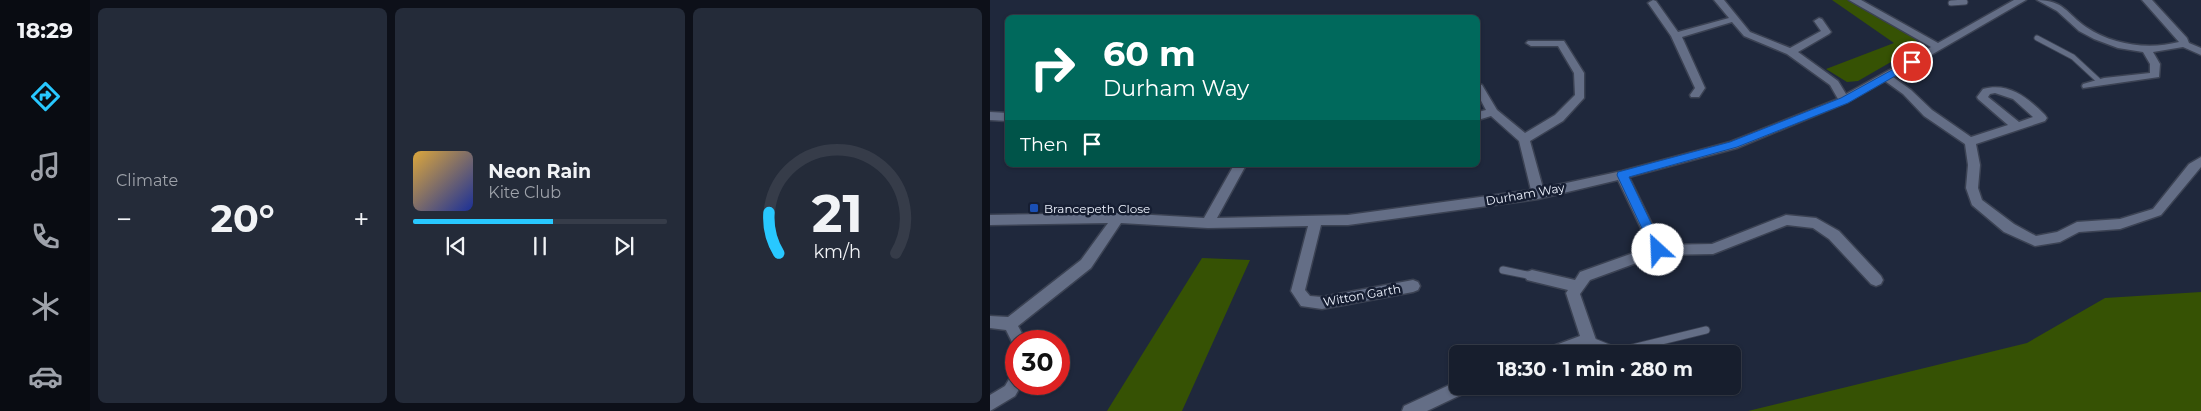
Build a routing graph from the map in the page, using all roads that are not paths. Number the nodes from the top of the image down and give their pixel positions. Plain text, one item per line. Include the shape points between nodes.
1 (1719, 0) edge
2 (1854, 0) edge
3 (1963, 0) edge
4 (2021, 0) edge
5 (2042, 0) edge
6 (2147, 0) edge
7 (1653, 3) dead end
8 (1951, 3) dead end
9 (1734, 19) junction
10 (1819, 22) dead end
11 (1676, 36) junction
12 (2036, 38) dead end
13 (1531, 43) dead end
14 (2184, 44) junction
15 (1939, 47) junction
16 (2147, 50) junction
17 (1791, 52) junction
18 (2201, 52) edge
19 (1886, 77) junction
20 (2099, 81) junction
21 (2087, 86) dead end
22 (1480, 89) edge
23 (1695, 95) dead end
24 (1844, 100) junction
25 (1493, 112) junction
26 (1480, 115) edge
27 (990, 116) edge
28 (1005, 117) edge
29 (2017, 126) junction
30 (1524, 139) junction
31 (1970, 142) junction
32 (2201, 161) edge
33 (1239, 167) edge
34 (1622, 175) junction
35 (1538, 194) junction
36 (1118, 218) junction
37 (990, 220) edge
38 (1316, 221) junction
39 (1208, 223) junction
40 (1658, 250) junction
41 (1504, 270) dead end
42 (1532, 276) joint
43 (1876, 280) dead end
44 (1413, 286) dead end
45 (1578, 286) junction
46 (990, 322) edge
47 (1010, 324) junction
48 (1013, 330) edge
49 (1706, 330) dead end
50 (1589, 340) junction
51 (1575, 345) edge
52 (1449, 393) edge
53 (1005, 394) edge
54 (990, 404) edge
55 (1410, 411) edge

1 - 9 street
2 - 15 street
3 - 8 lane via 1965,2
4 - 15 street, Durham Way
5 - 16 street via 2064,11 2085,31 2126,48
6 - 14 street via 2184,40
7 - 11 street
9 - 11 street
9 - 17 street via 1747,34
10 - 17 street via 1826,32
11 - 23 street via 1700,88
12 - 20 lane via 2073,57
13 - 30 street via 1561,43 1579,73 1580,96 1559,118
14 - 16 street
14 - 18 street
15 - 19 street, Durham Way
16 - 20 street via 2156,64 2154,75
17 - 24 street via 1834,83
19 - 24 street, Durham Way
19 - 31 street via 1928,113
20 - 21 street
22 - 25 street
24 - 34 street, Durham Way via 1733,145
25 - 26 street
25 - 30 street
27 - 28 street
29 - 29 street via 2041,118 2025,101 2009,92 1987,91 1982,97 1987,104
29 - 31 street
30 - 35 street
31 - 32 street via 1974,165 1972,188 1976,202 2009,228 2034,241 2060,237 2078,226 2120,224 2157,212
33 - 39 street
34 - 35 street, Durham Way
34 - 40 street
35 - 38 street, Durham Way via 1348,220
36 - 37 street, Durham Way
36 - 39 street, Durham Way
36 - 47 street via 1086,264
38 - 39 street, Durham Way
38 - 44 street, Witton Garth via 1298,291 1306,302 1322,303
40 - 43 street via 1713,249 1786,220 1816,223 1834,235
40 - 45 street via 1585,276
41 - 42 lane
42 - 45 street
45 - 50 street via 1573,293
46 - 47 street
47 - 48 street
49 - 50 lane via 1624,350 1611,349
50 - 51 street
52 - 55 street
53 - 54 street

